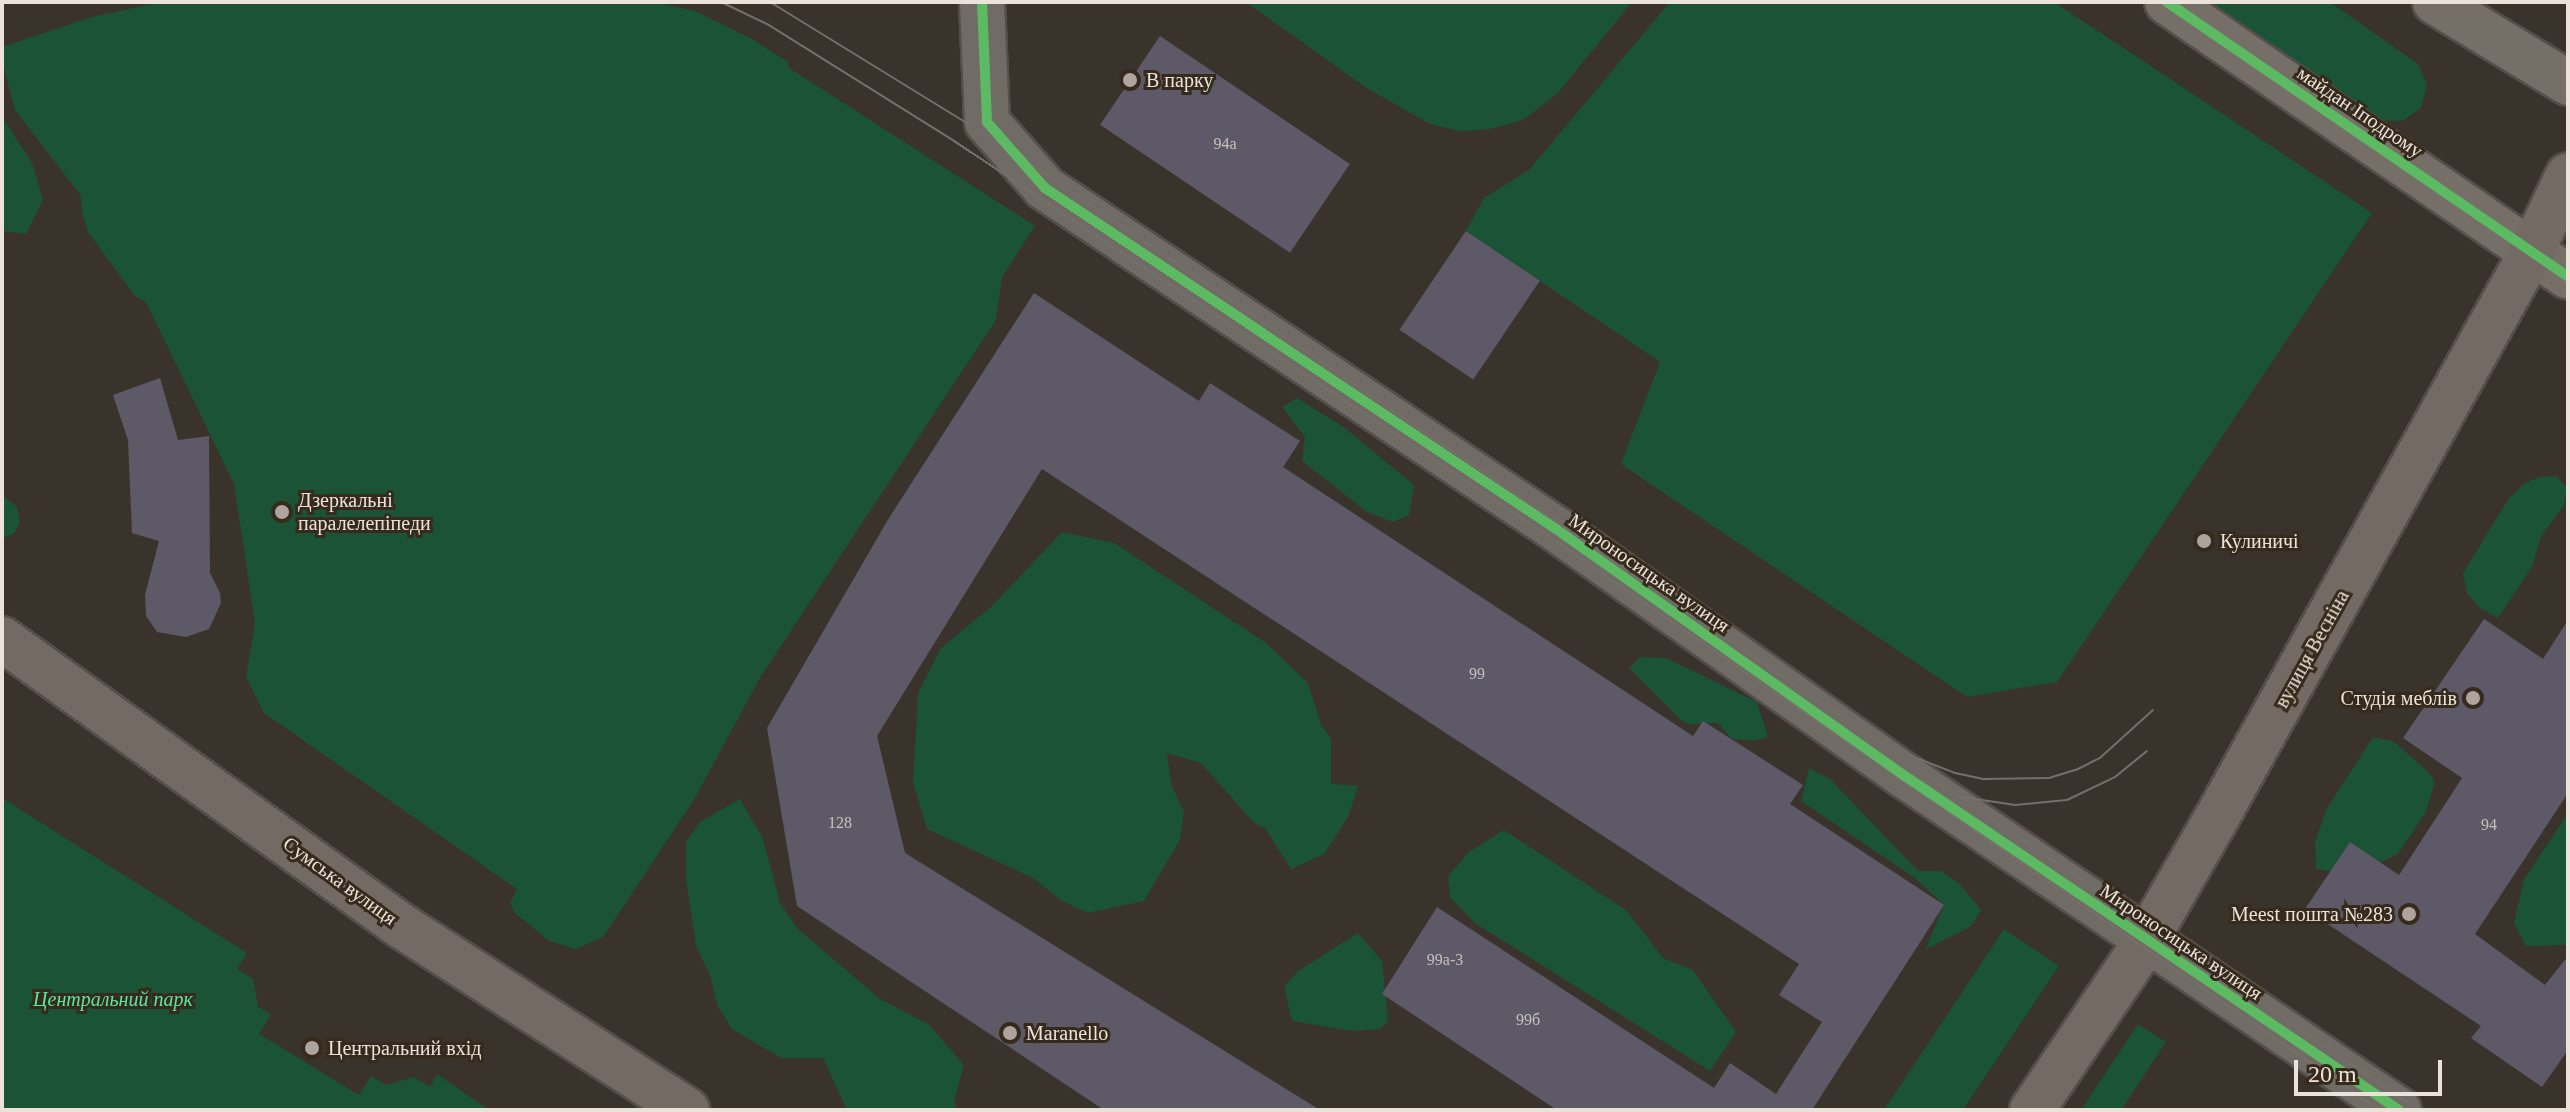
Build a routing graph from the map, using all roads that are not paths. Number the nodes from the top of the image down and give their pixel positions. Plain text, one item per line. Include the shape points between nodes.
1 (982, 2) edge
2 (2167, 2) edge
3 (2435, 2) edge
4 (2568, 83) edge
5 (2568, 175) edge
6 (2531, 253) junction
7 (2568, 277) edge
8 (2, 639) edge
9 (2147, 940) junction
10 (687, 1110) edge
11 (2032, 1110) edge
12 (2399, 1110) edge

1 - 9 street, Мироносицька вулиця via 987,122 1045,188 1556,529
2 - 6 street, майдан Іподрому
3 - 4 street
5 - 6 main road, вулиця Весніна
6 - 7 street, майдан Іподрому
6 - 9 main road, вулиця Весніна
8 - 10 main road, Сумська вулиця via 403,927
9 - 11 main road, вулиця Весніна
9 - 12 street, Мироносицька вулиця

